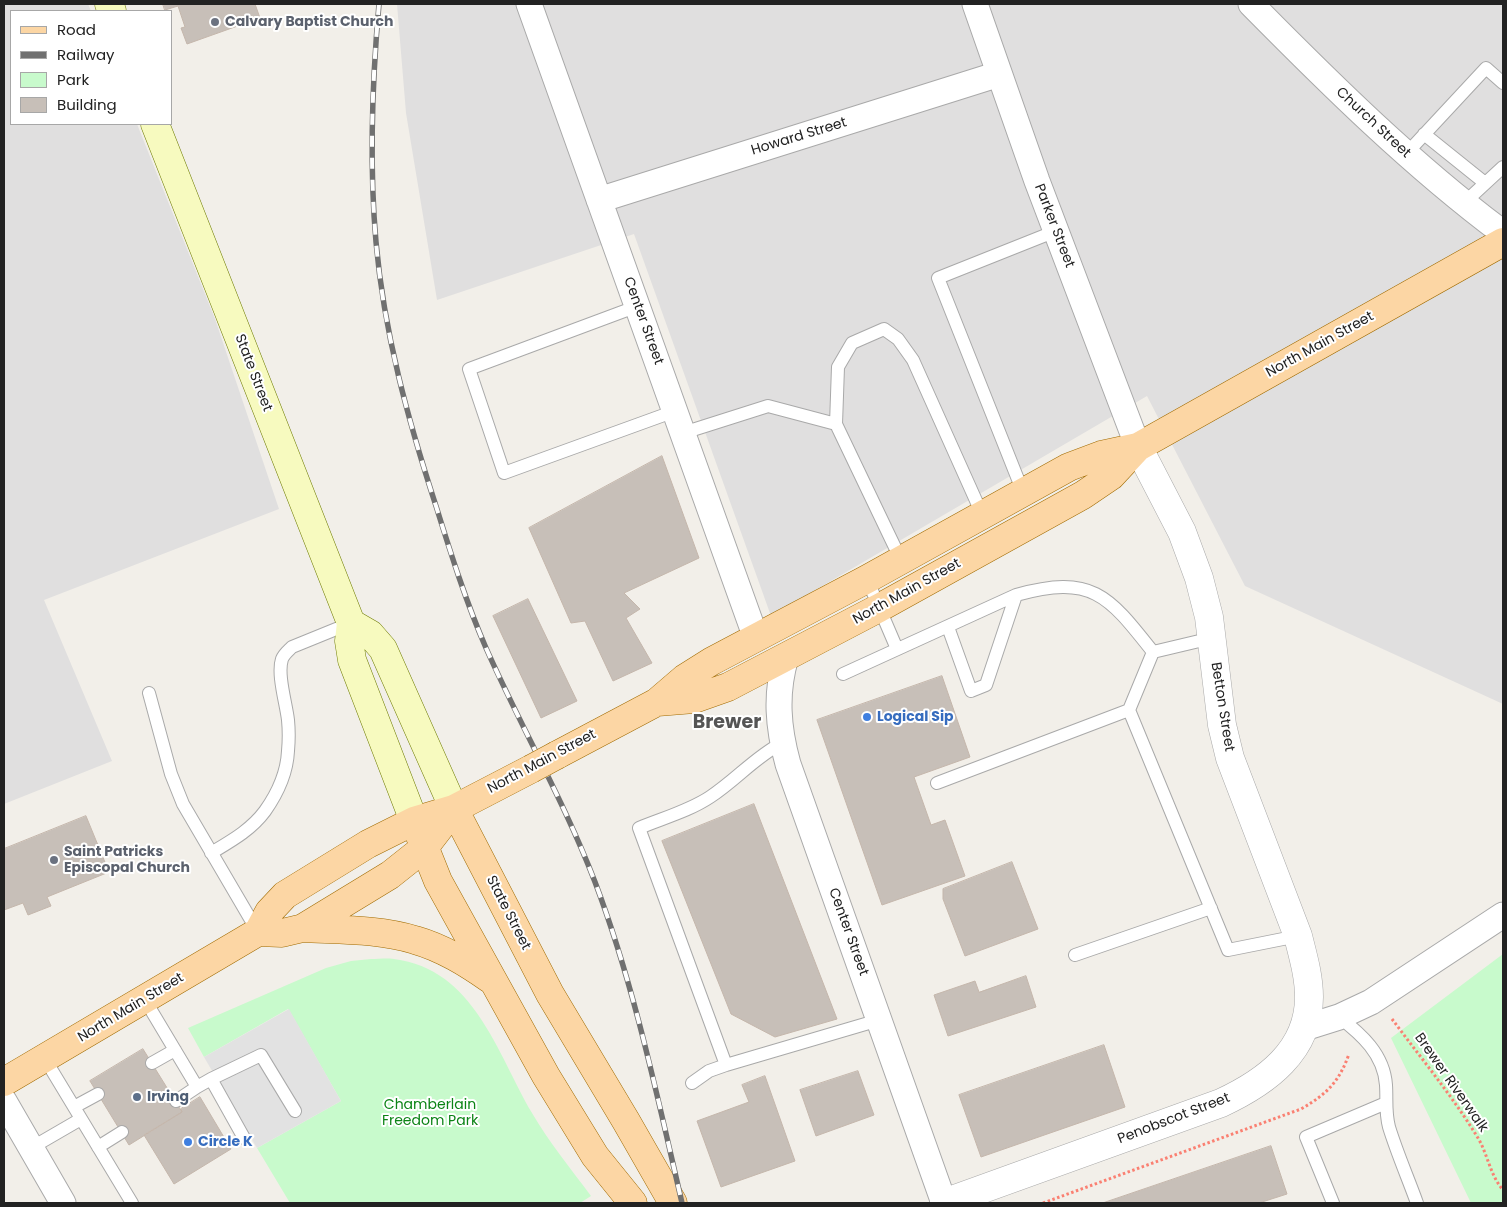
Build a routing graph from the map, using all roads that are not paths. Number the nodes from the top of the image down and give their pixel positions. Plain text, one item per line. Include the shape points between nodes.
1 (529, 4) edge
2 (975, 4) edge
3 (1251, 4) edge
4 (999, 74) junction
5 (1503, 83) edge
6 (155, 125) edge
7 (1424, 134) junction
8 (1406, 154) junction
9 (1503, 167) edge
10 (1485, 184) junction
11 (599, 200) junction
12 (1464, 203) junction
13 (1056, 231) junction
14 (1503, 233) edge
15 (1503, 242) edge
16 (638, 306) junction
17 (679, 422) junction
18 (836, 424) junction
19 (1138, 447) junction
20 (1023, 492) junction
21 (982, 514) junction
22 (901, 560) junction
23 (867, 579) junction
24 (1016, 595) junction
25 (879, 608) junction
26 (351, 623) junction
27 (948, 626) junction
28 (756, 638) junction
29 (1212, 638) junction
30 (897, 649) junction
31 (1153, 652) junction
32 (786, 658) junction
33 (844, 674) dead end
34 (149, 693) dead end
35 (657, 702) junction
36 (1129, 710) junction
37 (782, 743) junction
38 (937, 782) dead end
39 (454, 809) junction
40 (414, 821) junction
41 (424, 848) junction
42 (211, 853) junction
43 (1211, 908) junction
44 (1503, 915) edge
45 (303, 928) junction
46 (258, 932) junction
47 (1298, 936) junction
48 (1076, 955) dead end
49 (494, 981) junction
50 (145, 1000) junction
51 (1339, 1017) junction
52 (879, 1020) junction
53 (1304, 1028) junction
54 (175, 1050) junction
55 (45, 1058) junction
56 (152, 1063) dead end
57 (726, 1065) junction
58 (211, 1079) junction
59 (4, 1082) edge
60 (692, 1082) dead end
61 (198, 1087) junction
62 (98, 1094) dead end
63 (4, 1101) edge
64 (176, 1101) dead end
65 (1386, 1104) junction
66 (74, 1107) junction
67 (295, 1111) dead end
68 (82, 1119) junction
69 (122, 1132) dead end
70 (244, 1138) dead end
71 (98, 1147) junction
72 (31, 1148) junction
73 (63, 1203) edge
74 (132, 1203) edge
75 (633, 1203) edge
76 (673, 1203) edge
77 (943, 1203) edge
78 (1333, 1203) edge
79 (1417, 1203) edge

1 - 11 street, Center Street
2 - 4 street, Parker Street
3 - 8 street, Church Street
4 - 11 street, Howard Street
4 - 13 street, Parker Street
5 - 7 lane via 1486,68
6 - 26 main road, State Street
7 - 8 lane
7 - 10 lane
8 - 12 street, Church Street
9 - 10 lane
10 - 12 lane
11 - 16 street, Center Street
12 - 14 street, Church Street
13 - 19 street, Parker Street
13 - 20 lane via 938,278
15 - 19 main road, North Main Street
16 - 17 street, Center Street
16 - 17 lane via 469,368 504,473
17 - 18 lane via 768,406
17 - 28 street, Center Street
18 - 21 lane via 838,367 852,343 884,329 898,339 913,360
18 - 22 lane
19 - 20 main road, North Main Street via 1084,460
19 - 25 main road, North Main Street via 1110,476 1083,495
19 - 29 street, Betton Street via 1192,556 1205,597
20 - 21 main road, North Main Street
21 - 22 main road, North Main Street
22 - 23 main road, North Main Street
23 - 25 lane
23 - 28 main road, North Main Street
24 - 27 lane
24 - 27 lane via 986,685 971,691
24 - 31 lane via 1066,586 1092,591 1103,597 1131,624
25 - 30 lane
25 - 32 main road, North Main Street
26 - 39 main road, State Street via 370,634 383,649
26 - 40 main road, State Street via 352,660
26 - 42 lane via 292,647 285,653 281,668 288,721 288,753 281,782 253,825
27 - 30 lane
28 - 35 main road, North Main Street via 699,669
29 - 31 lane
29 - 47 street, Betton Street via 1222,725 1230,758
30 - 33 lane
31 - 36 lane
32 - 35 main road, North Main Street via 711,694
32 - 37 street, Center Street via 778,704
34 - 42 lane via 176,789
35 - 39 main road, North Main Street, bridge
36 - 38 lane
36 - 43 lane
37 - 52 street, Center Street
37 - 57 lane via 760,756 708,798 639,828
39 - 40 main road, North Main Street
39 - 41 main road, North Main Street
39 - 76 main road, State Street via 550,994
40 - 41 main road, State Street
40 - 46 main road, North Main Street via 368,844 285,895 269,912
41 - 45 main road, North Main Street via 390,876
41 - 49 main road, State Street via 438,881
42 - 46 lane
43 - 47 lane via 1228,950
43 - 48 lane
44 - 51 street via 1371,1002
45 - 46 main road, North Main Street via 282,933
45 - 49 main road via 413,939 460,959
46 - 50 main road, North Main Street
47 - 53 street, Betton Street via 1308,979
49 - 75 main road, State Street via 595,1156
50 - 54 lane
50 - 55 main road, North Main Street
51 - 53 street
51 - 65 lane via 1375,1051 1385,1076
52 - 57 lane
52 - 77 street, Center Street
53 - 77 street, Penobscot Street via 1275,1071 1241,1094
54 - 56 lane
54 - 61 lane
55 - 59 main road, North Main Street
55 - 66 lane
57 - 60 lane
58 - 61 lane
58 - 67 lane via 261,1055
58 - 70 lane
61 - 64 lane
62 - 66 lane
63 - 72 street
65 - 78 lane via 1306,1137
65 - 79 lane via 1389,1127
66 - 68 lane
68 - 71 lane
68 - 72 lane
69 - 71 lane
71 - 74 lane
72 - 73 street

